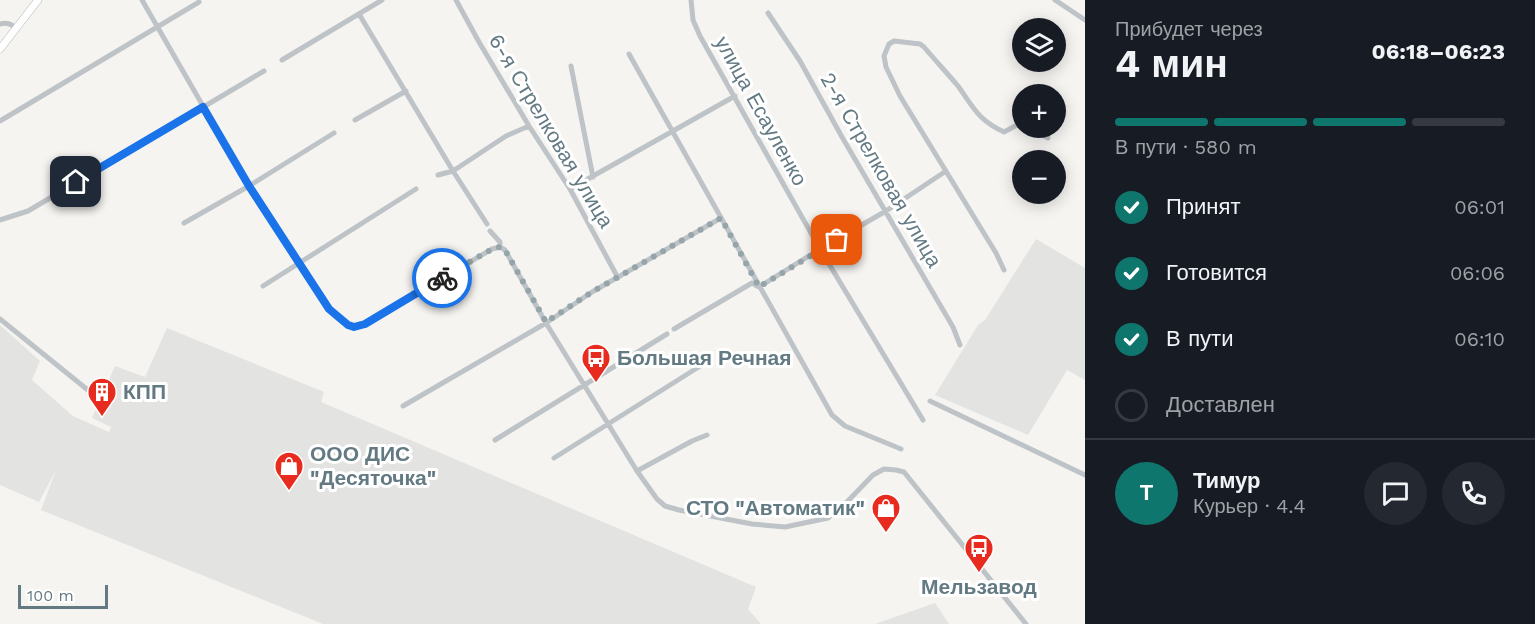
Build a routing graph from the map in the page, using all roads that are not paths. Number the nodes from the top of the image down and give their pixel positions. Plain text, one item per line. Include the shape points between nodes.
1 (38, 0) edge
2 (142, 0) edge
3 (382, 0) edge
4 (456, 0) edge
5 (692, 0) edge
6 (1055, 0) edge
7 (199, 2) dead end
8 (768, 13) dead end
9 (360, 14) junction
10 (1085, 20) edge
11 (0, 24) edge
12 (157, 27) junction
13 (16, 28) junction
14 (0, 49) edge
15 (628, 54) dead end
16 (282, 60) dead end
17 (571, 66) dead end
18 (264, 71) dead end
19 (406, 91) junction
20 (735, 96) junction
21 (203, 107) junction
22 (355, 120) dead end
23 (0, 122) edge
24 (529, 126) junction
25 (1012, 128) edge
26 (672, 132) junction
27 (334, 133) dead end
28 (453, 171) junction
29 (946, 171) junction
30 (438, 175) dead end
31 (593, 177) junction
32 (249, 186) junction
33 (416, 189) dead end
34 (570, 189) junction
35 (886, 211) junction
36 (721, 218) junction
37 (0, 220) edge
38 (184, 223) dead end
39 (488, 224) dead end
40 (489, 231) dead end
41 (500, 247) junction
42 (820, 249) junction
43 (299, 263) junction
44 (1004, 270) dead end
45 (618, 279) junction
46 (263, 285) dead end
47 (759, 287) junction
48 (0, 319) edge
49 (546, 322) junction
50 (674, 329) dead end
51 (667, 334) dead end
52 (960, 345) dead end
53 (705, 363) dead end
54 (585, 385) junction
55 (94, 395) dead end
56 (930, 401) dead end
57 (402, 406) dead end
58 (923, 420) dead end
59 (609, 423) junction
60 (707, 435) dead end
61 (495, 440) dead end
62 (901, 449) dead end
63 (554, 458) dead end
64 (637, 471) junction
65 (1085, 475) edge
66 (1026, 624) edge

1 - 13 main road
2 - 12 street
3 - 9 street
4 - 24 street, 6-я Стрелковая улица
5 - 20 street, улица Есауленко via 693,20 700,36
6 - 10 street
7 - 12 street
8 - 35 street, 2-я Стрелковая улица
9 - 16 street
9 - 19 street
11 - 13 street
12 - 21 street
12 - 23 street
13 - 14 main road
15 - 26 street
17 - 31 street
18 - 21 street
19 - 22 street
19 - 28 street
20 - 26 street
20 - 42 street, улица Есауленко
21 - 32 street
21 - 37 street via 28,211
24 - 28 street
24 - 34 street, 6-я Стрелковая улица
25 - 29 street via 1004,132 990,126 920,44 889,44 884,56 886,67
26 - 31 street
26 - 36 street
27 - 32 street
28 - 30 street
28 - 39 street
29 - 35 street
29 - 44 street
31 - 34 street
32 - 38 street
32 - 43 street
33 - 43 street
34 - 45 street, 6-я Стрелковая улица
35 - 42 street
35 - 52 street, 2-я Стрелковая улица
36 - 45 street
36 - 47 street
40 - 41 street
41 - 43 street via 354,327 329,309
41 - 49 street
42 - 47 street
42 - 58 street, улица Есауленко
43 - 46 street
45 - 49 street
47 - 50 street via 753,283
47 - 62 street via 832,416 845,426
48 - 55 street
49 - 54 street
49 - 57 street
51 - 54 street
53 - 59 street
54 - 59 street
54 - 61 street
56 - 65 street
59 - 63 street
59 - 64 street
60 - 64 street
64 - 66 street via 665,506 785,527 828,518 884,469 904,472

